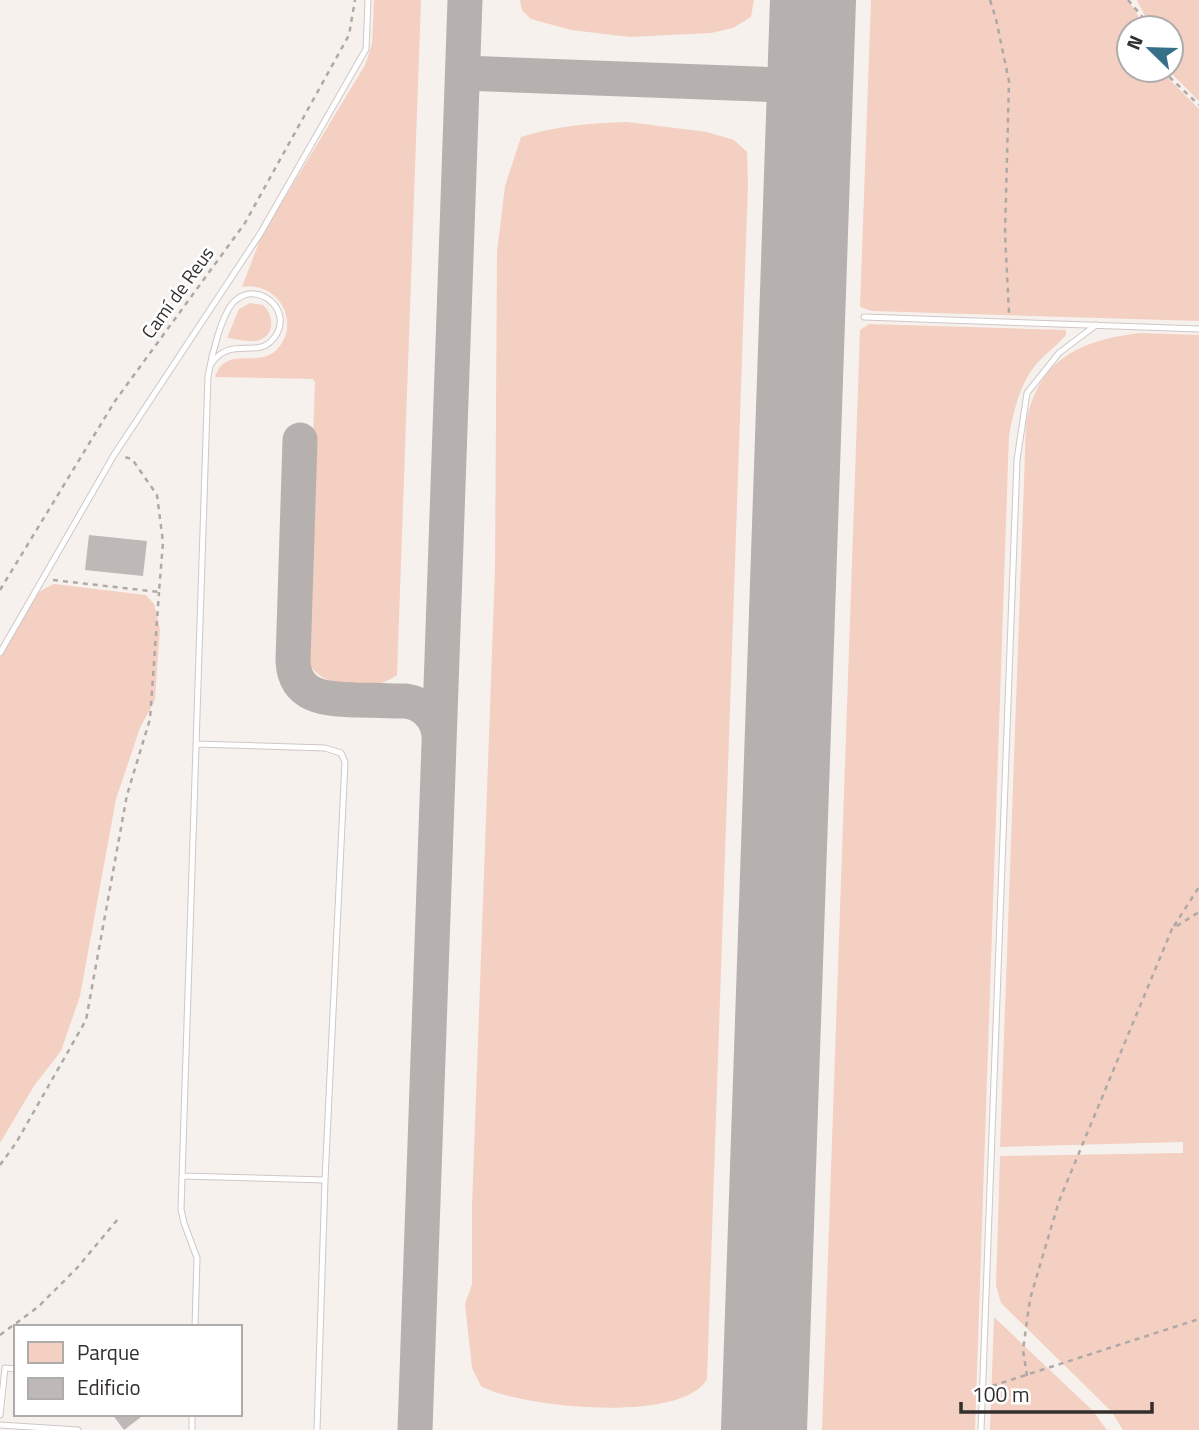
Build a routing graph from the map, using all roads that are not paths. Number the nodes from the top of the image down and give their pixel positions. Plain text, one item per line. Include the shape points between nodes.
1 (368, 0) edge
2 (864, 317) dead end
3 (1096, 325) junction
4 (1199, 329) edge
5 (211, 364) junction
6 (0, 653) edge
7 (197, 744) junction
8 (182, 1176) junction
9 (325, 1180) junction
10 (195, 1325) edge
11 (14, 1369) edge
12 (0, 1415) edge
13 (0, 1425) edge
14 (78, 1430) edge
15 (317, 1430) edge
16 (981, 1430) edge

1 - 6 lane via 366,49 261,234 114,455
2 - 3 lane
3 - 4 lane
3 - 16 lane via 1059,353 1027,393 1017,460
5 - 5 lane via 229,348 254,349 270,342 280,320 275,304 252,293 236,299 226,314
5 - 7 lane
7 - 8 lane
7 - 9 lane via 326,748 341,753 345,762
8 - 9 lane
8 - 10 lane via 181,1209 197,1258
9 - 15 lane
11 - 12 lane via 5,1368
13 - 14 lane

